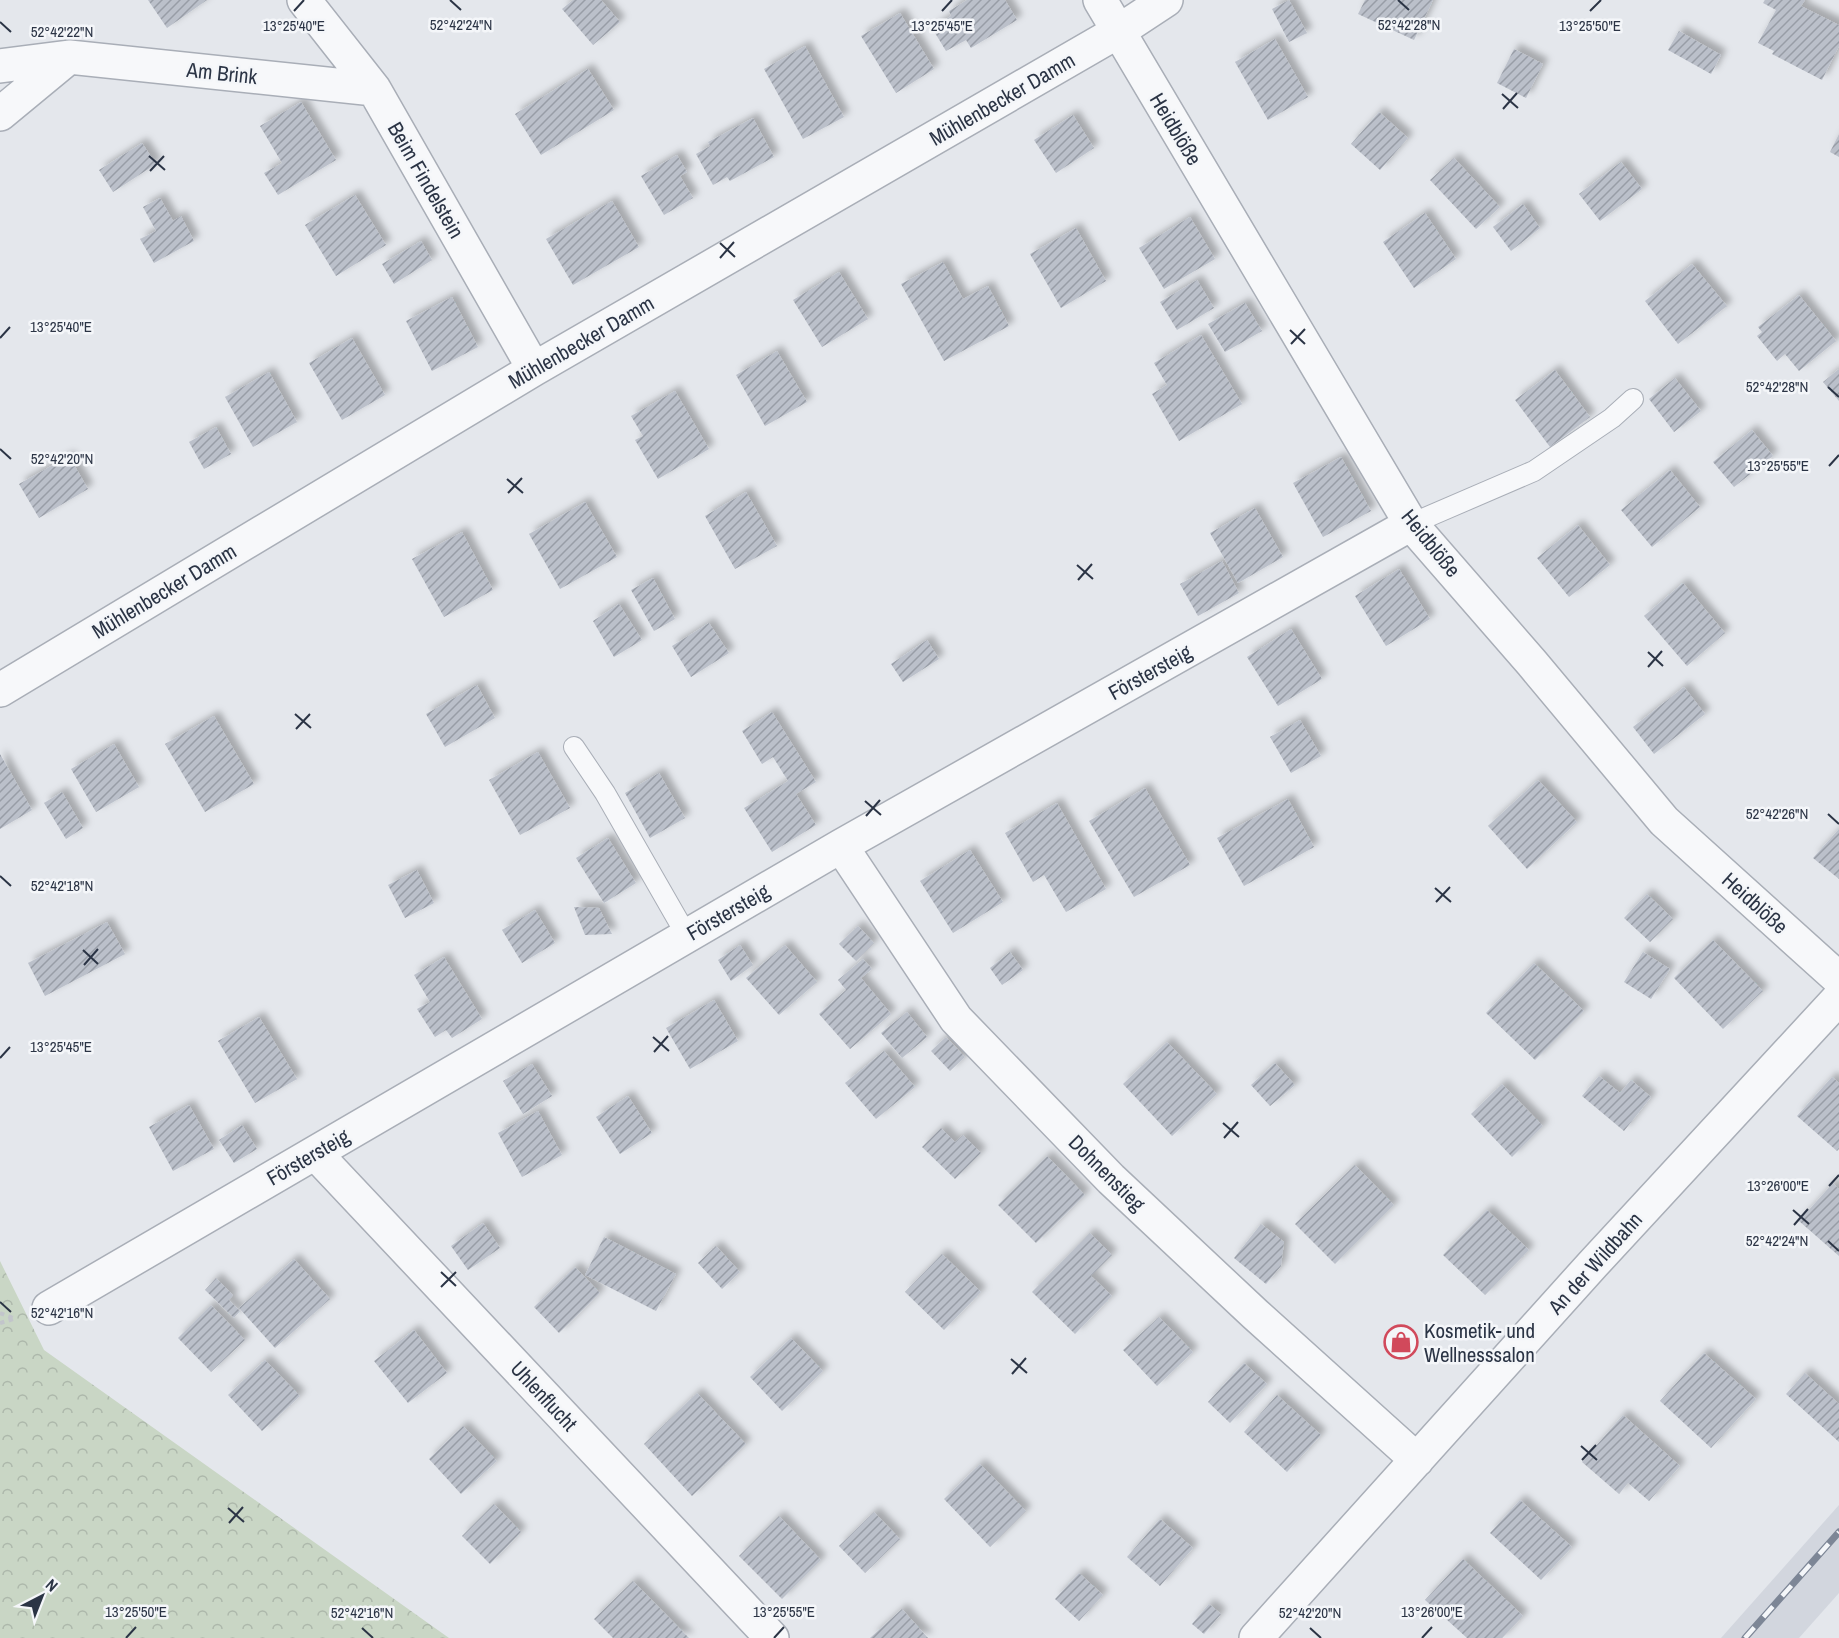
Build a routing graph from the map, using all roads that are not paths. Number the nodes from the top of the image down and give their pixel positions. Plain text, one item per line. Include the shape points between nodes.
1 (304, 0) edge
2 (1100, 0) edge
3 (1166, 0) edge
4 (1119, 31) junction
5 (69, 57) junction
6 (0, 66) edge
7 (374, 89) junction
8 (0, 114) edge
9 (534, 369) junction
10 (1633, 399) dead end
11 (1412, 524) junction
12 (0, 690) edge
13 (574, 747) dead end
14 (841, 846) junction
15 (687, 936) junction
16 (1839, 979) edge
17 (1839, 998) edge
18 (315, 1153) junction
19 (49, 1308) dead end
20 (1417, 1460) junction
21 (772, 1638) edge
22 (1256, 1638) edge

1 - 7 street, Beim Findelstein
2 - 4 street, Heidblöße
3 - 4 street, Mühlenbecker Damm
4 - 9 street, Mühlenbecker Damm
4 - 11 street, Heidblöße
5 - 6 street, Am Brink
5 - 7 street, Am Brink
5 - 8 street
7 - 9 street, Beim Findelstein
9 - 12 street, Mühlenbecker Damm
10 - 11 lane via 1534,471
11 - 14 street, Förstersteig
11 - 16 street, Heidblöße via 1664,821
13 - 15 lane via 605,793
14 - 15 street, Förstersteig
14 - 20 street, Dohnenstieg via 957,1019 1111,1179
15 - 18 street, Förstersteig
17 - 20 street, An der Wildbahn
18 - 19 street, Förstersteig
18 - 21 street, Uhlenflucht
20 - 22 street, An der Wildbahn

